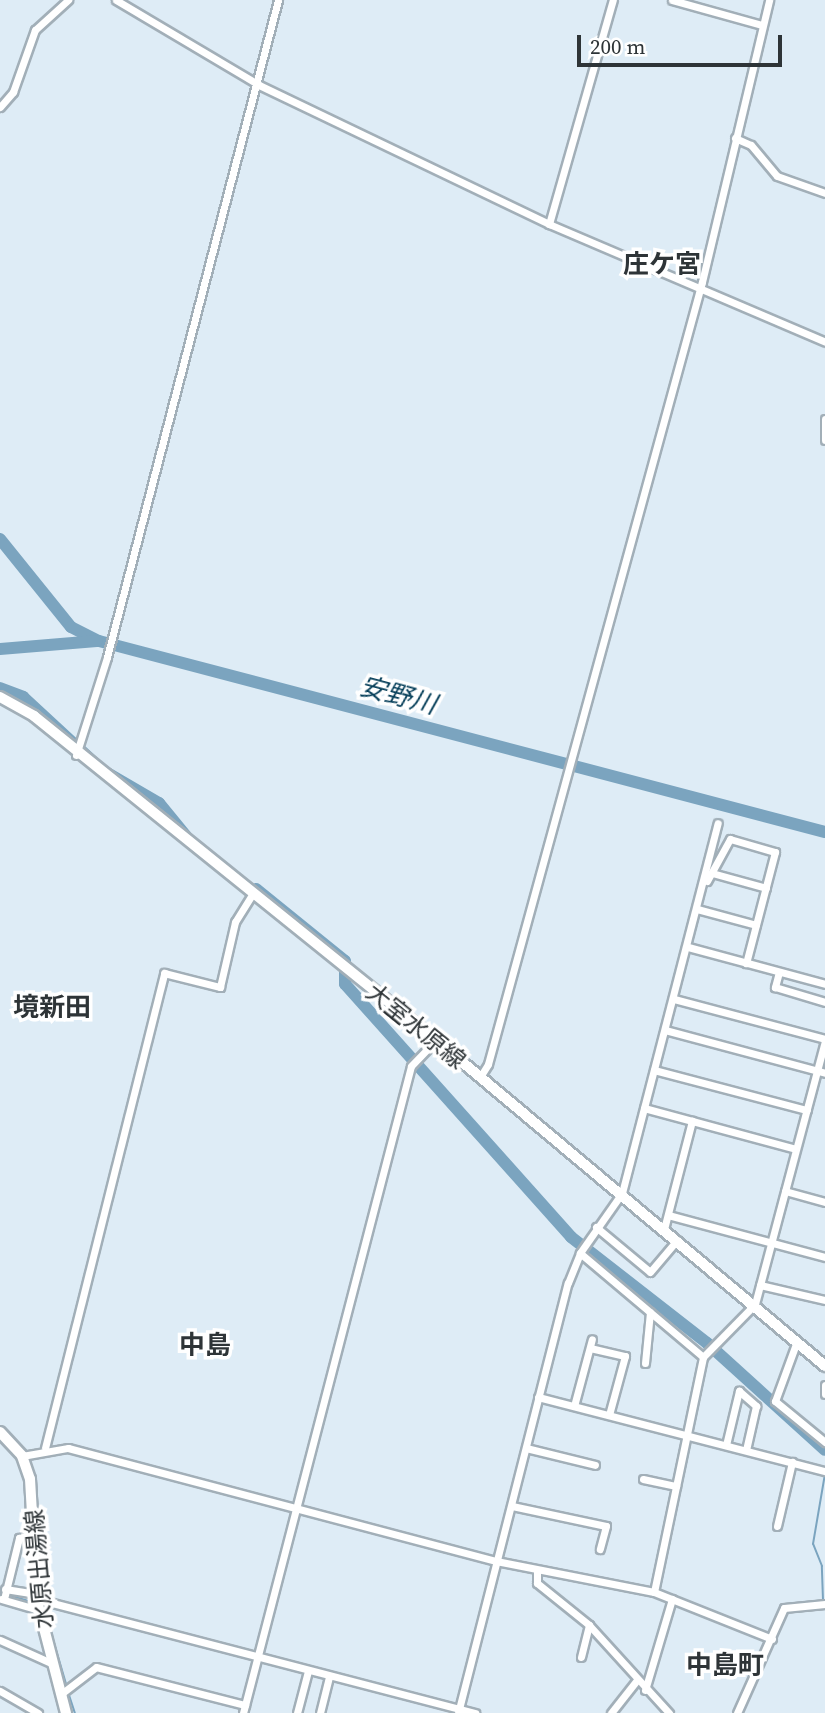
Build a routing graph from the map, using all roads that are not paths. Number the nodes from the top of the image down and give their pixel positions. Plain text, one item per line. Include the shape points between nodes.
1 (68, 0) edge
2 (116, 0) edge
3 (278, 0) edge
4 (613, 0) edge
5 (672, 0) edge
6 (769, 0) edge
7 (762, 25) junction
8 (259, 85) junction
9 (0, 107) edge
10 (736, 138) junction
11 (825, 193) edge
12 (549, 224) junction
13 (700, 287) junction
14 (825, 342) edge
15 (825, 419) edge
16 (825, 440) edge
17 (0, 697) edge
18 (79, 750) junction
19 (718, 823) dead end
20 (712, 873) junction
21 (766, 888) junction
22 (701, 892) junction
23 (251, 896) junction
24 (697, 909) junction
25 (756, 925) junction
26 (688, 947) junction
27 (746, 963) junction
28 (779, 972) junction
29 (825, 984) edge
30 (674, 999) junction
31 (825, 1002) edge
32 (665, 1030) junction
33 (436, 1040) junction
34 (825, 1040) edge
35 (654, 1070) junction
36 (821, 1072) edge
37 (480, 1077) junction
38 (644, 1108) junction
39 (807, 1110) junction
40 (692, 1121) junction
41 (796, 1149) junction
42 (785, 1191) junction
43 (622, 1193) junction
44 (825, 1202) edge
45 (668, 1215) junction
46 (596, 1227) junction
47 (664, 1229) junction
48 (677, 1240) junction
49 (771, 1242) junction
50 (580, 1253) junction
51 (825, 1257) edge
52 (760, 1285) junction
53 (825, 1300) edge
54 (755, 1304) junction
55 (650, 1312) junction
56 (592, 1339) dead end
57 (797, 1341) junction
58 (590, 1348) junction
59 (703, 1357) junction
60 (645, 1363) dead end
61 (825, 1366) edge
62 (825, 1385) edge
63 (825, 1394) edge
64 (538, 1397) junction
65 (574, 1406) junction
66 (609, 1415) junction
67 (0, 1432) edge
68 (687, 1434) junction
69 (825, 1442) edge
70 (726, 1445) junction
71 (46, 1448) junction
72 (526, 1448) junction
73 (746, 1450) junction
74 (22, 1456) junction
75 (792, 1462) junction
76 (595, 1465) dead end
77 (825, 1471) edge
78 (643, 1479) dead end
79 (676, 1486) junction
80 (512, 1506) junction
81 (298, 1507) junction
82 (777, 1526) dead end
83 (33, 1535) junction
84 (600, 1549) dead end
85 (496, 1561) junction
86 (537, 1570) junction
87 (5, 1589) junction
88 (654, 1591) junction
89 (2, 1599) edge
90 (672, 1599) junction
91 (38, 1602) junction
92 (825, 1604) edge
93 (589, 1625) junction
94 (772, 1639) junction
95 (0, 1640) edge
96 (258, 1657) junction
97 (581, 1657) dead end
98 (51, 1663) junction
99 (308, 1671) junction
100 (329, 1676) junction
101 (637, 1680) junction
102 (645, 1690) junction
103 (0, 1691) edge
104 (61, 1694) junction
105 (244, 1709) edge
106 (459, 1711) edge
107 (38, 1713) edge
108 (66, 1713) edge
109 (297, 1713) edge
110 (320, 1713) edge
111 (475, 1713) edge
112 (611, 1713) edge
113 (669, 1713) edge
114 (737, 1713) edge

1 - 9 street via 35,30 13,92
2 - 8 street
3 - 8 street
4 - 12 street
5 - 7 street
6 - 7 street
7 - 10 street
8 - 12 street
8 - 18 street
10 - 11 street via 751,145 776,176
10 - 13 street
12 - 13 street
13 - 14 street
13 - 37 street via 575,752
15 - 16 street
17 - 18 main road, 大室水原線
18 - 23 main road, 大室水原線
19 - 22 street
20 - 21 street
20 - 21 street via 730,839 775,852
20 - 22 street
21 - 25 street
22 - 24 street
23 - 33 main road, 大室水原線
23 - 71 street via 235,922 220,986 164,973
24 - 25 street
24 - 26 street
25 - 27 street
26 - 27 street
26 - 30 street
27 - 28 street
28 - 29 street
28 - 31 street via 775,987
30 - 32 street
30 - 34 street
32 - 35 street
32 - 36 street
33 - 37 main road, 大室水原線
33 - 81 street via 411,1066
34 - 36 street
35 - 38 street
35 - 39 street
36 - 39 street
37 - 43 main road, 大室水原線
38 - 40 street
38 - 43 street
39 - 41 street
40 - 41 street
40 - 45 street
41 - 42 street
42 - 44 street
42 - 49 street
43 - 46 street
43 - 47 main road, 大室水原線
45 - 47 street
45 - 49 street
46 - 48 street via 650,1272
46 - 50 street
47 - 48 main road, 大室水原線
48 - 54 main road, 大室水原線
49 - 51 street
49 - 52 street
50 - 55 street
50 - 64 street
52 - 53 street
52 - 54 street
54 - 57 main road, 大室水原線
54 - 59 street
55 - 59 street
55 - 60 street
56 - 58 street
57 - 61 main road, 大室水原線
57 - 69 street via 775,1401
58 - 65 street
58 - 66 street via 625,1356
59 - 68 street
62 - 63 street
64 - 65 street
64 - 72 street
65 - 66 street
66 - 68 street
67 - 74 main road, 水原出湯線
68 - 70 street
68 - 79 street
70 - 73 street
70 - 73 street via 739,1391 756,1406
71 - 74 street
71 - 81 street via 68,1448
72 - 76 street
72 - 80 street
73 - 75 street
74 - 83 main road, 水原出湯線 via 32,1491
75 - 77 street
75 - 82 street
78 - 79 street
79 - 88 street
80 - 84 street via 606,1526
80 - 85 street
81 - 85 street
81 - 96 street
83 - 87 street via 19,1538
83 - 91 main road, 水原出湯線
85 - 86 street
85 - 106 street
86 - 88 street
86 - 93 street via 537,1583
87 - 89 street
87 - 91 street
88 - 90 street
89 - 91 street
90 - 94 street
90 - 102 street
91 - 96 street
91 - 98 main road, 水原出湯線
92 - 94 street via 789,1605
93 - 97 street
93 - 101 street
94 - 114 street
95 - 98 street
96 - 99 street
96 - 105 street
98 - 104 main road, 水原出湯線
99 - 100 street
99 - 109 street
100 - 106 street
100 - 110 street
101 - 102 street
101 - 112 street
102 - 113 street
103 - 107 street
104 - 105 street via 96,1667
104 - 108 main road, 水原出湯線
106 - 111 street

